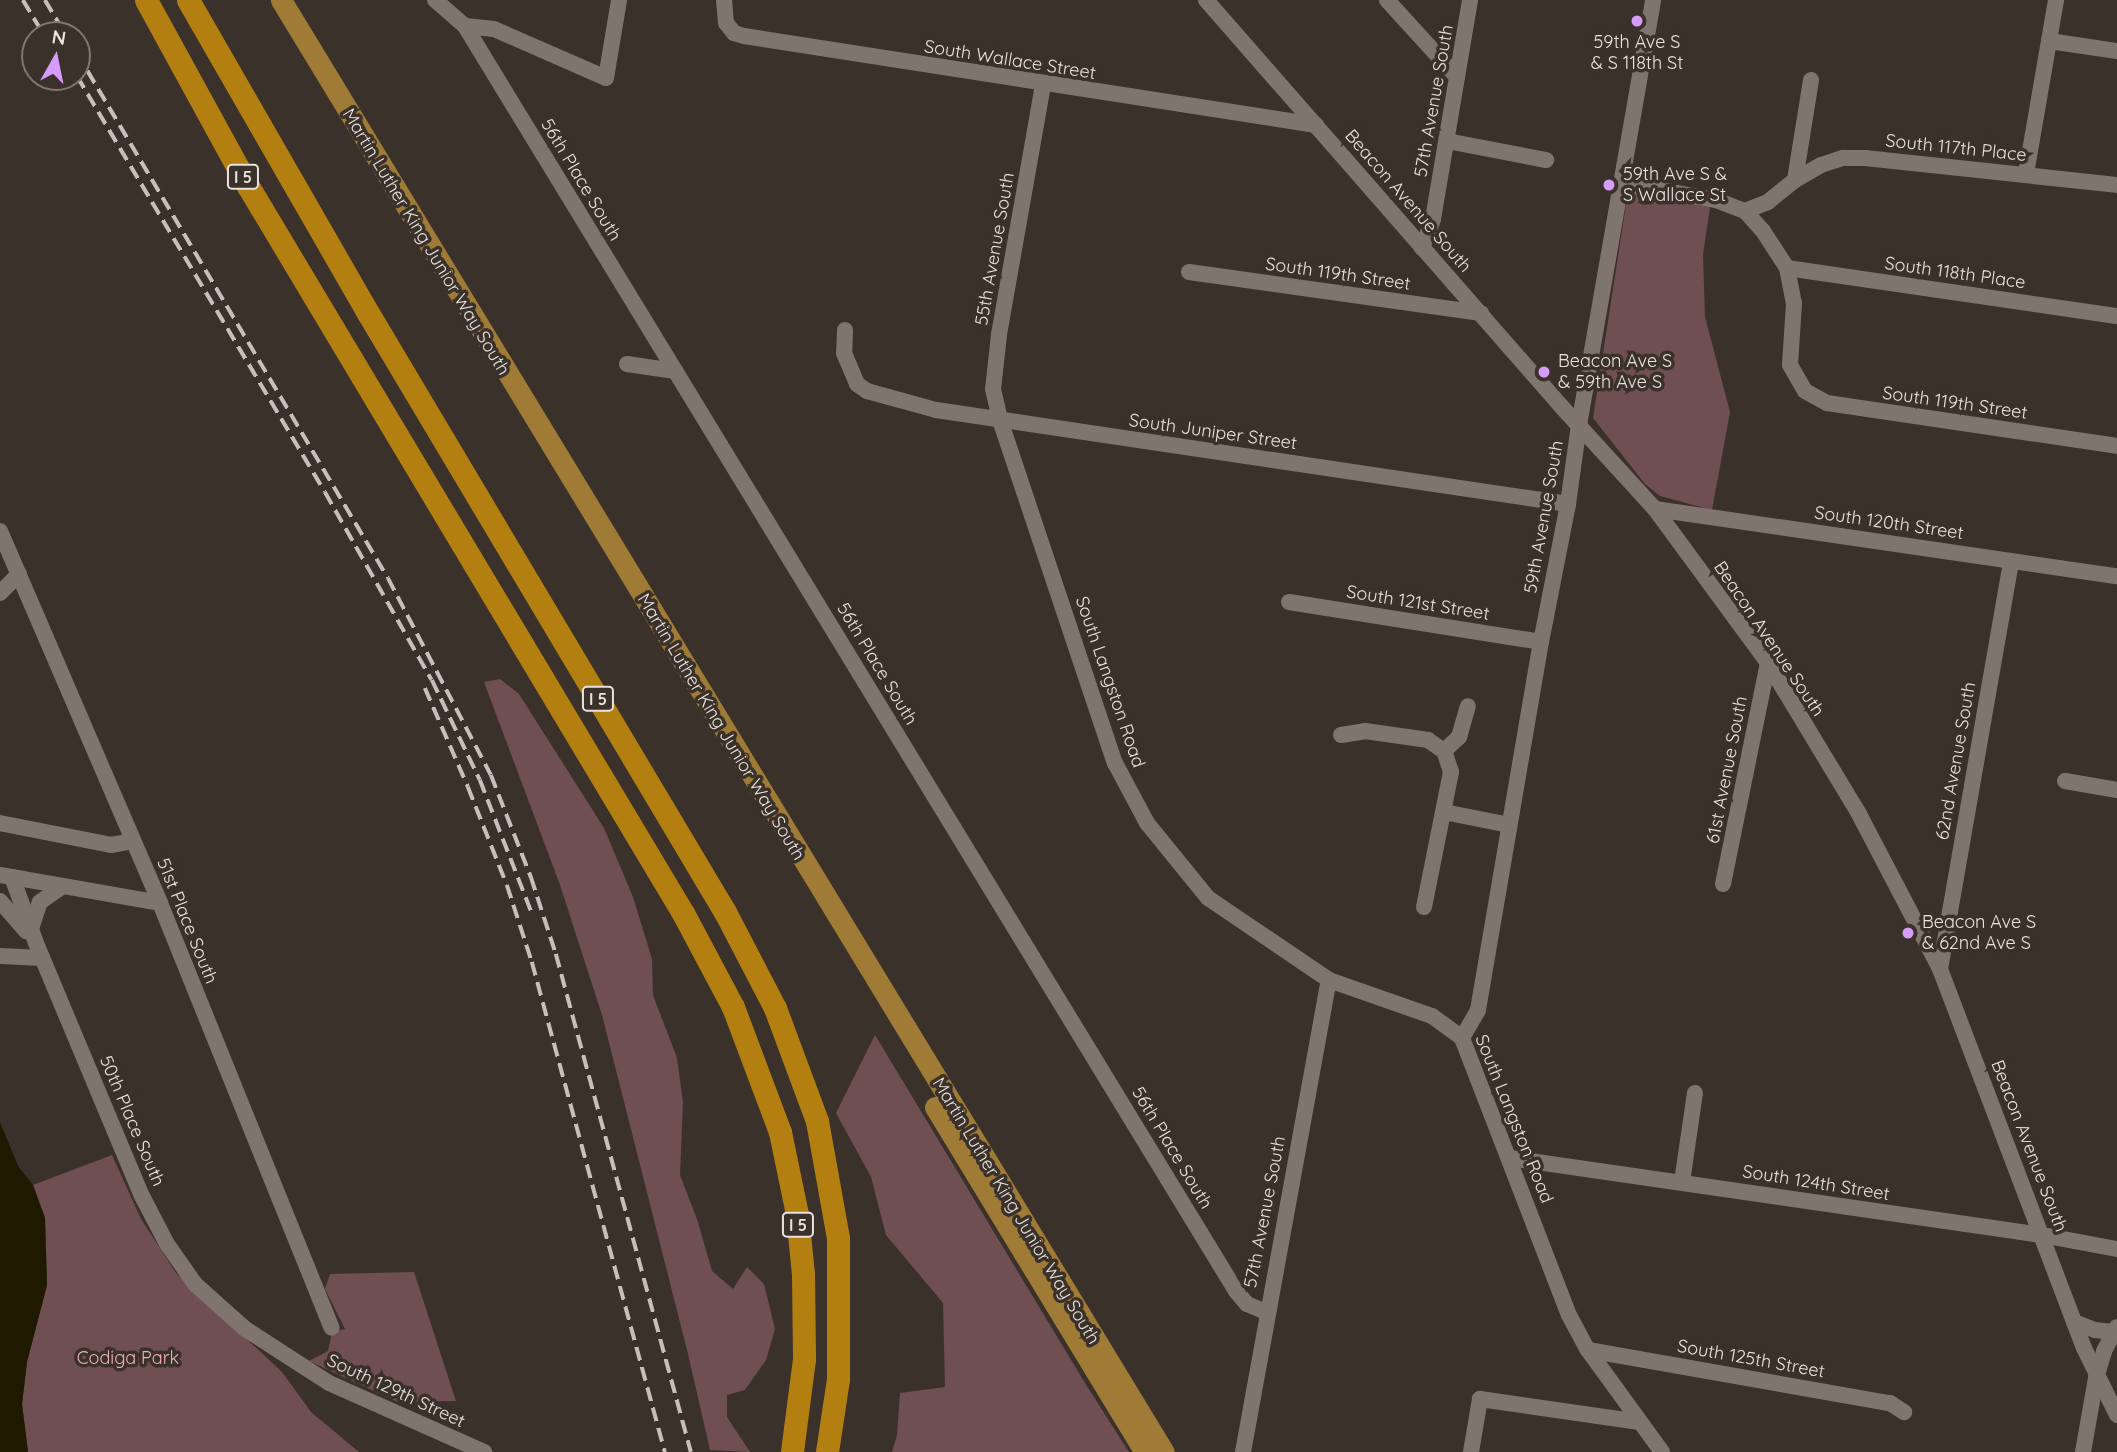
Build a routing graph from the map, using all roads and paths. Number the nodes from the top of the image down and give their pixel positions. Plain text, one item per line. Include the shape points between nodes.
1 (188, 0) edge
2 (265, 0) edge
3 (281, 0) edge
4 (435, 0) edge
5 (620, 0) edge
6 (724, 0) edge
7 (1206, 0) edge
8 (1387, 0) edge
9 (1470, 0) edge
10 (1653, 0) edge
11 (2056, 0) edge
12 (146, 5) edge
13 (465, 26) junction
14 (2049, 41) junction
15 (2117, 51) edge
16 (1457, 77) junction
17 (1811, 80) dead end
18 (1042, 85) junction
19 (1317, 125) junction
20 (1447, 141) junction
21 (1546, 160) dead end
22 (2026, 174) junction
23 (1795, 180) junction
24 (1621, 183) junction
25 (2117, 186) edge
26 (1745, 211) junction
27 (1422, 248) junction
28 (1787, 268) junction
29 (1189, 272) dead end
30 (1481, 313) junction
31 (2117, 316) edge
32 (845, 330) dead end
33 (627, 364) dead end
34 (675, 371) junction
35 (1000, 420) junction
36 (1578, 425) junction
37 (2117, 446) edge
38 (1568, 504) junction
39 (1655, 509) junction
40 (0, 531) edge
41 (2011, 561) junction
42 (19, 574) junction
43 (2117, 576) edge
44 (0, 593) edge
45 (1289, 602) dead end
46 (1541, 642) junction
47 (1768, 663) junction
48 (1468, 706) dead end
49 (1341, 736) dead end
50 (1444, 751) junction
51 (2065, 781) dead end
52 (2117, 790) edge
53 (1444, 812) junction
54 (0, 823) edge
55 (1509, 824) junction
56 (133, 841) junction
57 (6, 876) edge
58 (1723, 884) dead end
59 (63, 886) junction
60 (3, 903) edge
61 (160, 903) junction
62 (1424, 908) dead end
63 (36, 944) junction
64 (0, 956) edge
65 (1940, 968) junction
66 (1329, 980) junction
67 (1462, 1038) junction
68 (1695, 1093) dead end
69 (1509, 1158) junction
70 (1682, 1182) junction
71 (2042, 1235) junction
72 (2117, 1249) edge
73 (1266, 1312) junction
74 (2074, 1322) junction
75 (332, 1328) dead end
76 (2115, 1330) edge
77 (1588, 1350) junction
78 (293, 1362) joint
79 (2096, 1378) junction
80 (1904, 1412) dead end
81 (2117, 1417) edge
82 (1639, 1422) junction
83 (2087, 1427) junction
84 (484, 1452) edge
85 (792, 1452) edge
86 (827, 1452) edge
87 (1144, 1452) edge
88 (1164, 1452) edge
89 (1243, 1452) edge
90 (1471, 1452) edge
91 (1661, 1452) edge
92 (2083, 1452) edge

1 - 86 highway, I 5 via 375,325 725,912 775,1009 817,1121 838,1238 838,1379
2 - 87 main road, Martin Luther King Junior Way South
3 - 88 main road, Martin Luther King Junior Way South
4 - 13 street
5 - 13 street via 606,78 494,29
6 - 18 street, South Wallace Street via 728,27 744,36
7 - 19 street, Beacon Avenue South
8 - 16 street
9 - 16 street, 57th Avenue South
10 - 24 street, 59th Avenue South
11 - 14 street
12 - 85 highway, I 5 via 248,186 683,913 733,1007 780,1132 797,1214 804,1359
13 - 34 street, 56th Place South
14 - 15 street
14 - 22 street
16 - 20 street, 57th Avenue South
17 - 23 street
18 - 19 street, South Wallace Street
18 - 35 street, 55th Avenue South via 993,378
19 - 27 street, Beacon Avenue South
20 - 21 street
20 - 27 street, 57th Avenue South via 1433,219
22 - 23 street, South 117th Place via 1843,158
22 - 25 street, South 117th Place
23 - 26 street, South 117th Place via 1768,202
24 - 26 street via 1716,200
24 - 36 street, 59th Avenue South
26 - 28 street
27 - 30 street, Beacon Avenue South
28 - 31 street, South 118th Place
28 - 37 street, South 119th Street via 1794,303 1790,365 1814,398 1828,404
29 - 30 street, South 119th Street
30 - 36 street, Beacon Avenue South
32 - 35 street, South Juniper Street via 844,354 857,384 867,391 936,410
33 - 34 street
34 - 73 street, 56th Place South via 1236,1291 1247,1304
35 - 38 street, South Juniper Street
35 - 66 street, South Langston Road via 1115,764 1147,823 1208,898
36 - 38 street, 59th Avenue South
36 - 39 street, Beacon Avenue South
38 - 46 street, 59th Avenue South
39 - 41 street, South 120th Street
39 - 47 street, Beacon Avenue South
40 - 42 street, 51st Place South
41 - 43 street, South 120th Street
41 - 65 street, 62nd Avenue South
42 - 44 street
42 - 56 street, 51st Place South
45 - 46 street, South 121st Street
46 - 55 street, 59th Avenue South
47 - 58 street, 61st Avenue South
47 - 65 street, Beacon Avenue South via 1859,814
48 - 50 street via 1460,737
49 - 50 street via 1365,731 1428,740
50 - 53 street via 1451,772
51 - 52 street
53 - 55 street
53 - 62 street
54 - 56 street via 111,845
55 - 67 street, 59th Avenue South via 1478,1010
56 - 61 street, 51st Place South
57 - 59 street
57 - 60 street
57 - 63 street, 50th Place South
59 - 61 street
59 - 63 street via 40,902 33,917
60 - 63 street
61 - 75 street, 51st Place South
63 - 64 street
63 - 78 street, 50th Place South via 142,1196 167,1244 195,1284 244,1328
65 - 71 street, Beacon Avenue South
66 - 67 street, South Langston Road via 1433,1016
66 - 73 street, 57th Avenue South
67 - 69 street, South Langston Road
68 - 70 street
69 - 70 street, South 124th Street
69 - 77 street, South Langston Road via 1569,1315
70 - 71 street, South 124th Street
71 - 72 street, South 124th Street
71 - 74 street, Beacon Avenue South
73 - 89 street, 57th Avenue South
74 - 76 street via 2095,1331
74 - 79 street, Beacon Avenue South
76 - 79 street
77 - 80 street, South 125th Street via 1890,1403
77 - 82 street, South Langston Road
78 - 84 street, South 129th Street via 328,1383
79 - 81 street, Beacon Avenue South
79 - 83 street
81 - 83 street
82 - 90 street via 1480,1399
82 - 91 street, South Langston Road
83 - 92 street

